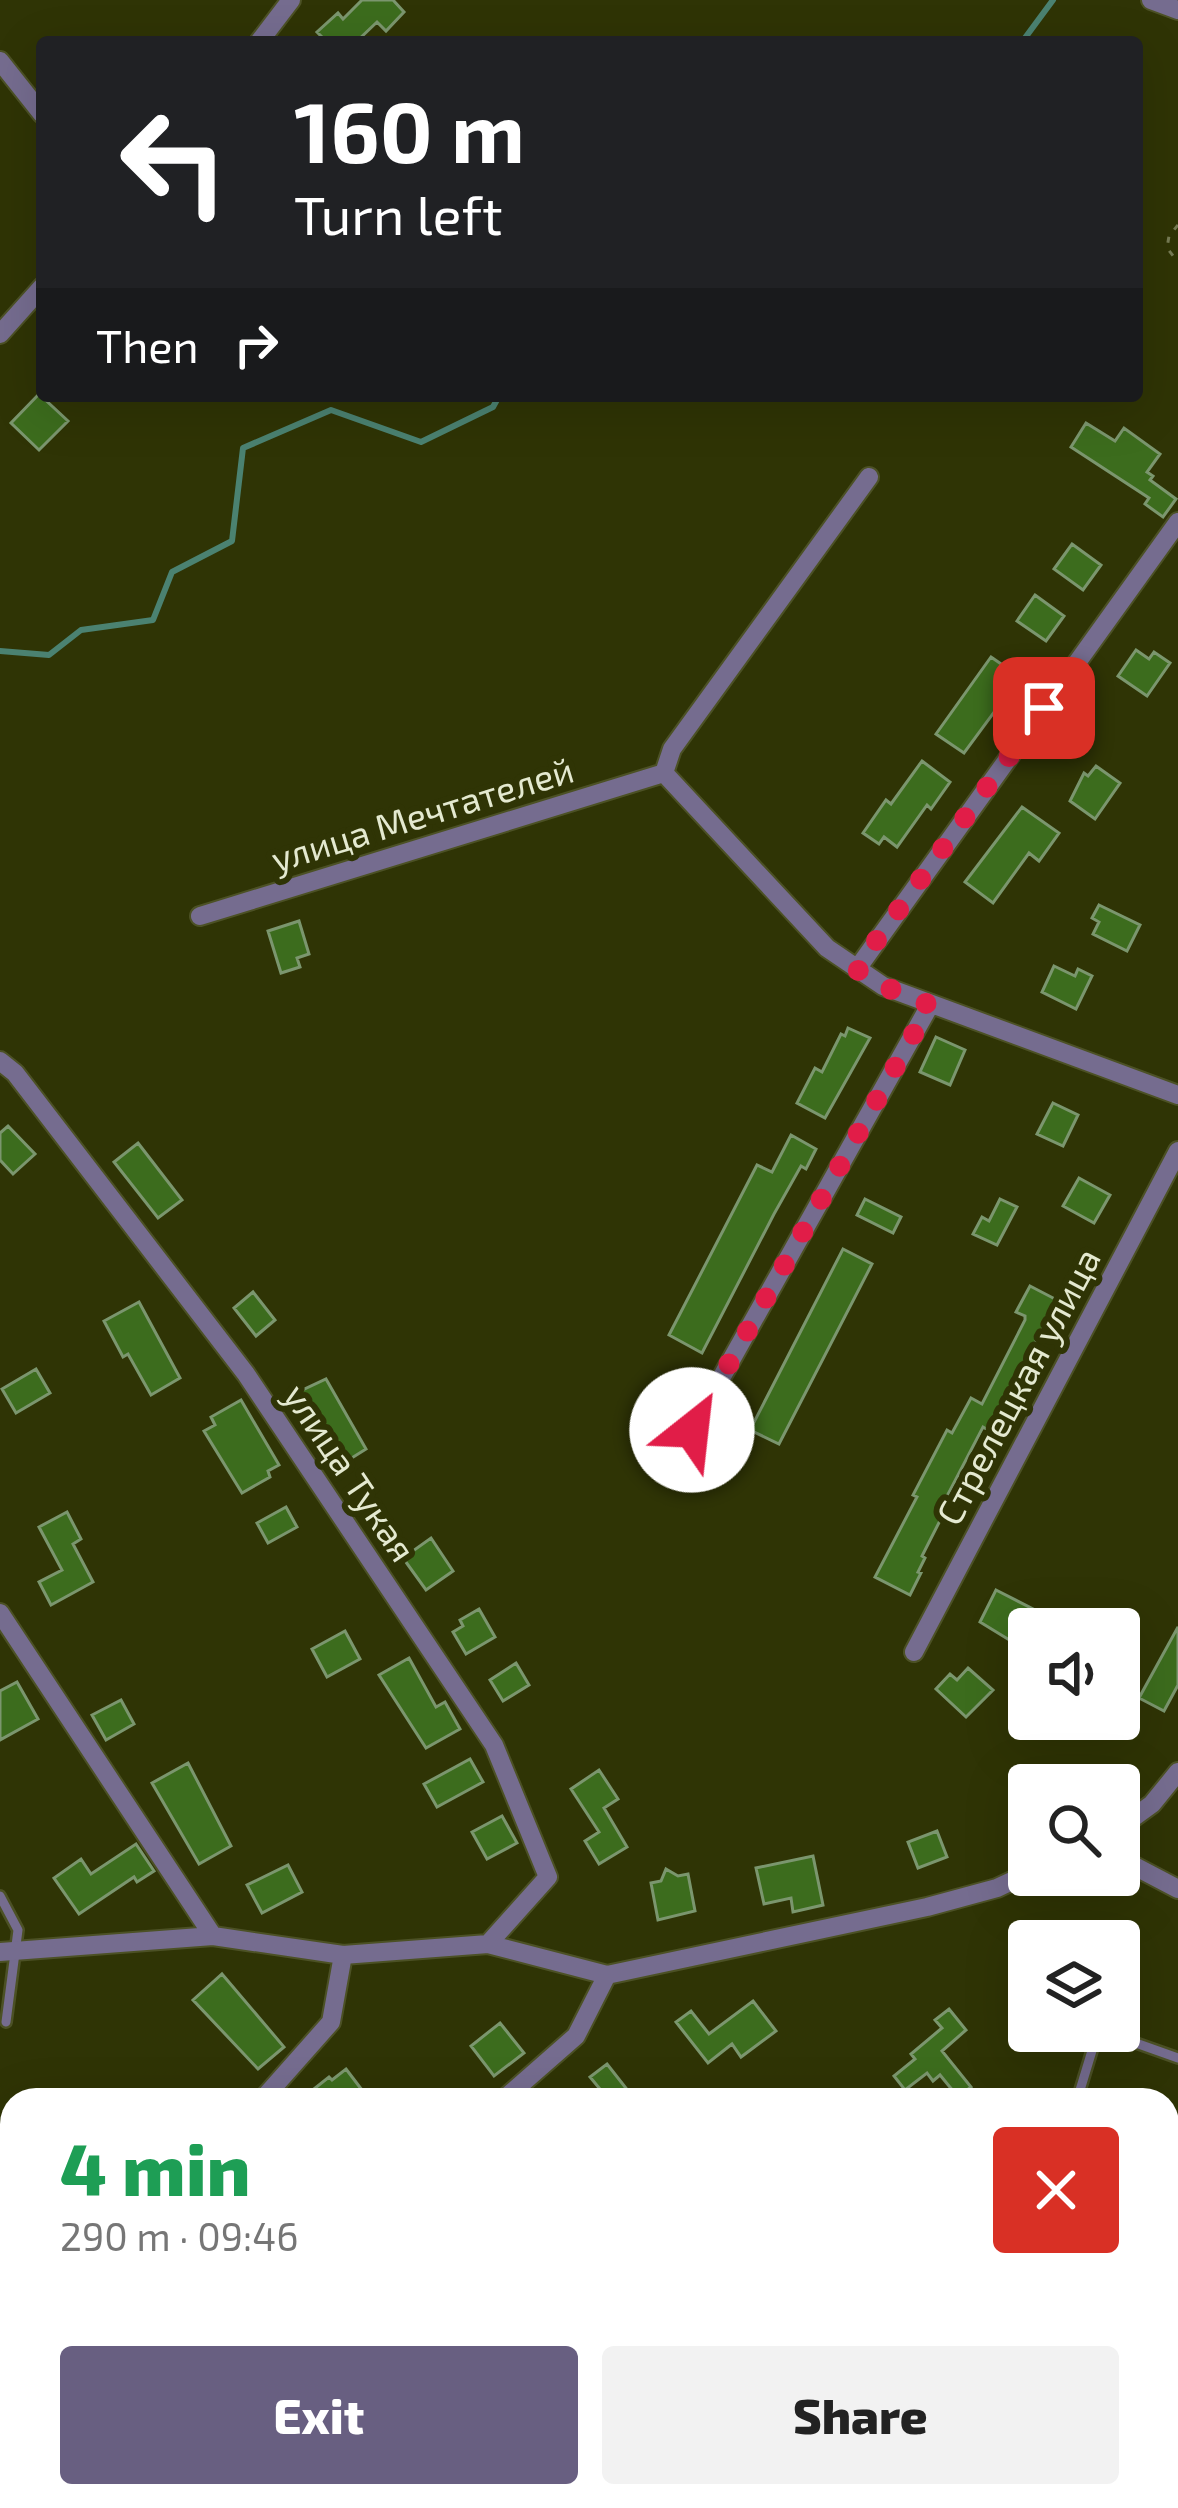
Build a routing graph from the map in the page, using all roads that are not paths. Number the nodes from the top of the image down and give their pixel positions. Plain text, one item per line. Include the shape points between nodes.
1 (291, 0) edge
2 (1150, 0) edge
3 (1178, 10) edge
4 (264, 36) edge
5 (0, 61) edge
6 (36, 106) edge
7 (36, 294) edge
8 (0, 334) edge
9 (869, 477) dead end
10 (1178, 522) edge
11 (664, 773) junction
12 (200, 916) dead end
13 (856, 969) junction
14 (930, 1005) junction
15 (0, 1061) edge
16 (1178, 1095) edge
17 (1178, 1151) edge
18 (692, 1430) dead end
19 (0, 1612) edge
20 (914, 1652) dead end
21 (1178, 1772) edge
22 (1140, 1813) edge
23 (1140, 1869) edge
24 (1008, 1883) edge
25 (1178, 1889) edge
26 (0, 1896) edge
27 (213, 1936) junction
28 (488, 1944) junction
29 (8, 1952) edge
30 (343, 1955) junction
31 (607, 1976) junction
32 (5, 2022) dead end
33 (1140, 2045) edge
34 (1093, 2052) edge
35 (1178, 2058) edge
36 (273, 2088) edge
37 (517, 2088) edge
38 (1081, 2088) edge

1 - 4 street
2 - 3 street
5 - 6 street
7 - 8 street
9 - 11 street via 672,749
10 - 13 street
11 - 12 street, улица Мечтателей
11 - 13 street via 827,948
13 - 14 street
14 - 16 street
14 - 18 street
15 - 28 street, улица Тукая via 246,1374 494,1744 548,1876
17 - 20 street, Стрелецкая улица
19 - 27 street
21 - 22 street
23 - 25 street
24 - 31 street
26 - 29 lane via 18,1930
27 - 29 street
27 - 30 street
28 - 30 street
28 - 31 street
29 - 32 lane
30 - 36 street via 331,2022
31 - 37 street via 576,2036
33 - 35 lane
34 - 38 lane

